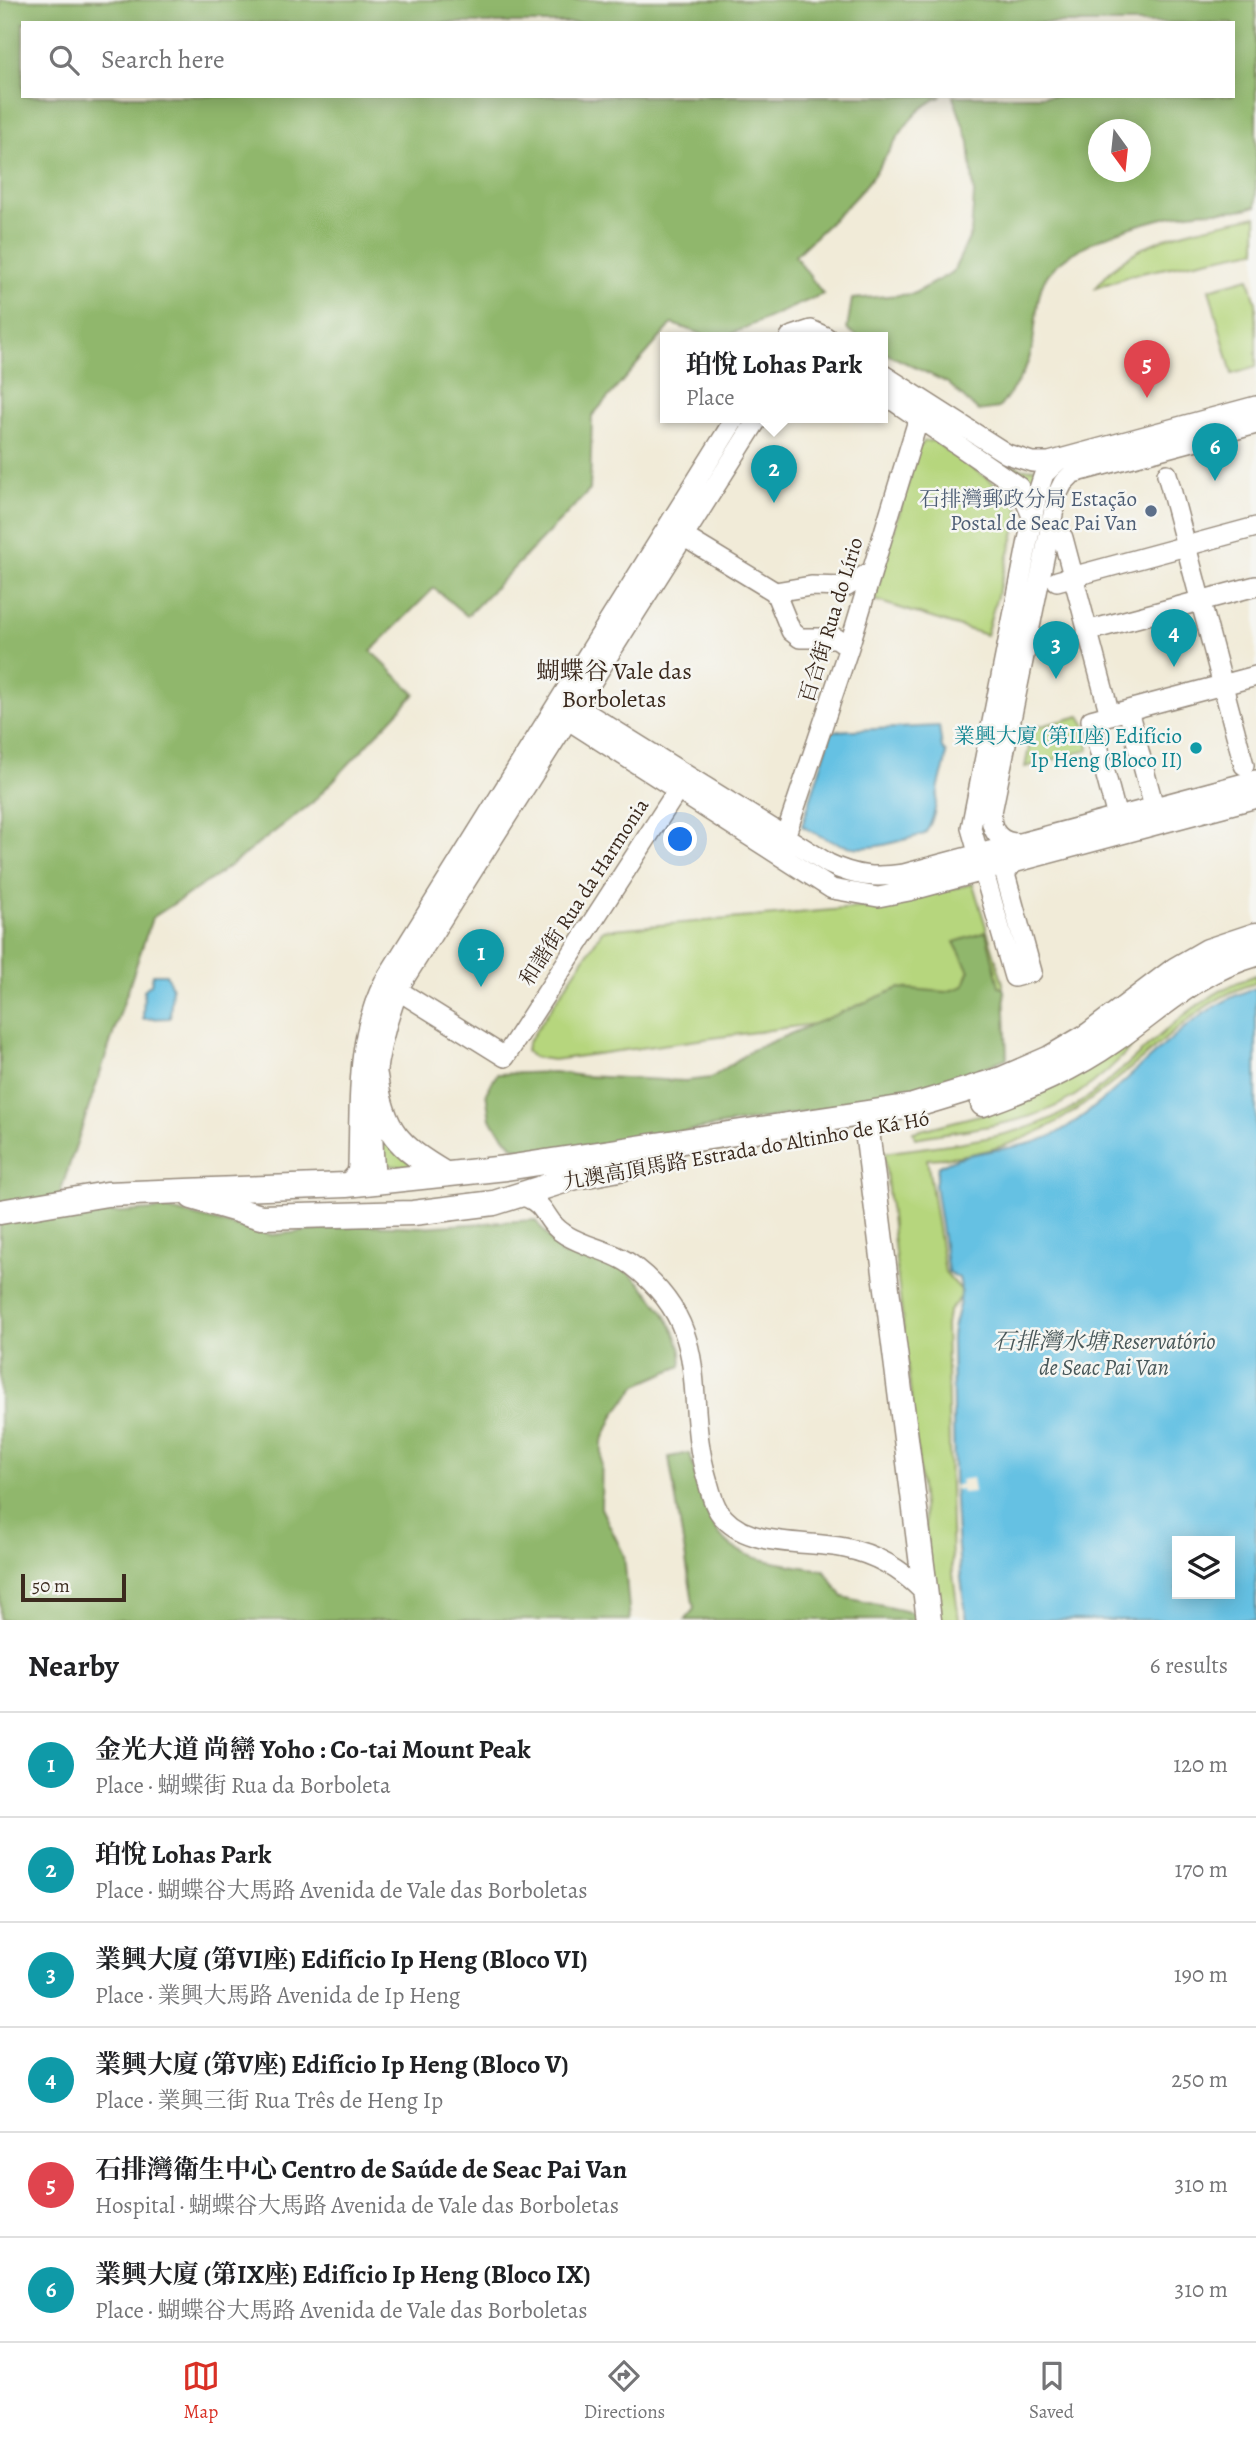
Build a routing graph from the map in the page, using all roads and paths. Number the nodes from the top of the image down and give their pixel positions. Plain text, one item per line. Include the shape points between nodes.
1 (888, 377) edge
2 (888, 396) edge
3 (1256, 406) edge
4 (919, 417) junction
5 (732, 423) edge
6 (755, 423) edge
7 (1256, 424) edge
8 (1060, 459) junction
9 (1167, 474) dead end
10 (1034, 522) junction
11 (1256, 527) edge
12 (1049, 536) junction
13 (683, 537) junction
14 (1186, 546) junction
15 (870, 572) junction
16 (1065, 578) junction
17 (1256, 586) edge
18 (775, 592) junction
19 (1200, 601) junction
20 (1087, 631) junction
21 (849, 647) junction
22 (1256, 676) edge
23 (1223, 685) junction
24 (564, 708) junction
25 (1119, 712) junction
26 (1250, 772) edge
27 (678, 788) junction
28 (1256, 798) edge
29 (1154, 807) junction
30 (1117, 817) junction
31 (973, 819) junction
32 (785, 837) junction
33 (1023, 842) junction
34 (982, 862) junction
35 (946, 863) junction
36 (1013, 863) junction
37 (1256, 935) edge
38 (1256, 954) edge
39 (391, 986) junction
40 (375, 1076) junction
41 (867, 1131) junction
42 (445, 1174) junction
43 (376, 1182) junction
44 (346, 1185) junction
45 (159, 1190) junction
46 (268, 1190) junction
47 (520, 1195) junction
48 (465, 1209) junction
49 (0, 1212) edge
50 (304, 1216) junction
51 (923, 1591) junction
52 (929, 1620) edge

1 - 8 street via 1007,454 1032,462
2 - 4 street
3 - 8 street
4 - 10 street via 1019,486
4 - 15 street, 百合街 Rua do Lírio
5 - 24 street
6 - 13 street
7 - 12 street via 1073,473 1057,495
8 - 10 street via 1042,479
9 - 14 street
10 - 31 street
11 - 14 street
12 - 16 street via 1063,538
12 - 33 street via 991,817 1000,838
13 - 18 street
13 - 24 street
14 - 16 street
14 - 19 street
15 - 18 street via 846,587
15 - 21 street, 百合街 Rua do Lírio
16 - 20 street
17 - 19 street
18 - 21 street via 796,635 836,638
19 - 20 street
19 - 23 street
20 - 25 street
21 - 32 street, 百合街 Rua do Lírio
22 - 23 street
23 - 25 street
23 - 26 street
24 - 27 street
24 - 32 street
24 - 39 street
25 - 29 street
25 - 30 street via 1091,720
26 - 29 street
27 - 34 street via 832,889 878,897
27 - 39 street, 和諧街 Rua da Harmonia via 505,1057
28 - 36 street
29 - 30 street
30 - 33 street
31 - 34 street
31 - 35 street via 960,849
32 - 35 street via 856,876 904,874
33 - 34 street
34 - 35 street
34 - 36 street
34 - 36 street via 1014,977 1032,972 1005,874
37 - 42 main road, 九澳高頂馬路 Estrada do Altinho de Ká Hó via 1208,951 1175,970 1090,1035 1050,1058 950,1096 865,1115
38 - 41 main road, 九澳高頂馬路 Estrada do Altinho de Ká Hó via 1193,980 1115,1040 1050,1078 956,1112
39 - 40 street
39 - 44 street via 371,1009 362,1050 357,1173
40 - 42 main road via 388,1128 419,1159
40 - 43 street
41 - 47 main road, 九澳高頂馬路 Estrada do Altinho de Ká Hó via 603,1171
41 - 51 main road
42 - 43 main road, 九澳高頂馬路 Estrada do Altinho de Ká Hó
43 - 44 main road, 九澳高頂馬路 Estrada do Altinho de Ká Hó
43 - 48 main road via 397,1187 464,1182 475,1192 475,1200
44 - 46 main road, 九澳高頂馬路 Estrada do Altinho de Ká Hó
45 - 46 main road, 九澳高頂馬路 Estrada do Altinho de Ká Hó
45 - 49 main road, 九澳高頂馬路 Estrada do Altinho de Ká Hó via 56,1200
45 - 50 main road, 九澳高頂馬路 Estrada do Altinho de Ká Hó via 261,1217
46 - 50 main road via 260,1199 265,1210
47 - 48 main road, 九澳高頂馬路 Estrada do Altinho de Ká Hó
47 - 51 street via 540,1203 551,1224 566,1236 634,1267 678,1319 694,1360 702,1461 715,1504 731,1526 756,1536 859,1552 909,1576
48 - 50 main road, 九澳高頂馬路 Estrada do Altinho de Ká Hó
51 - 52 main road

